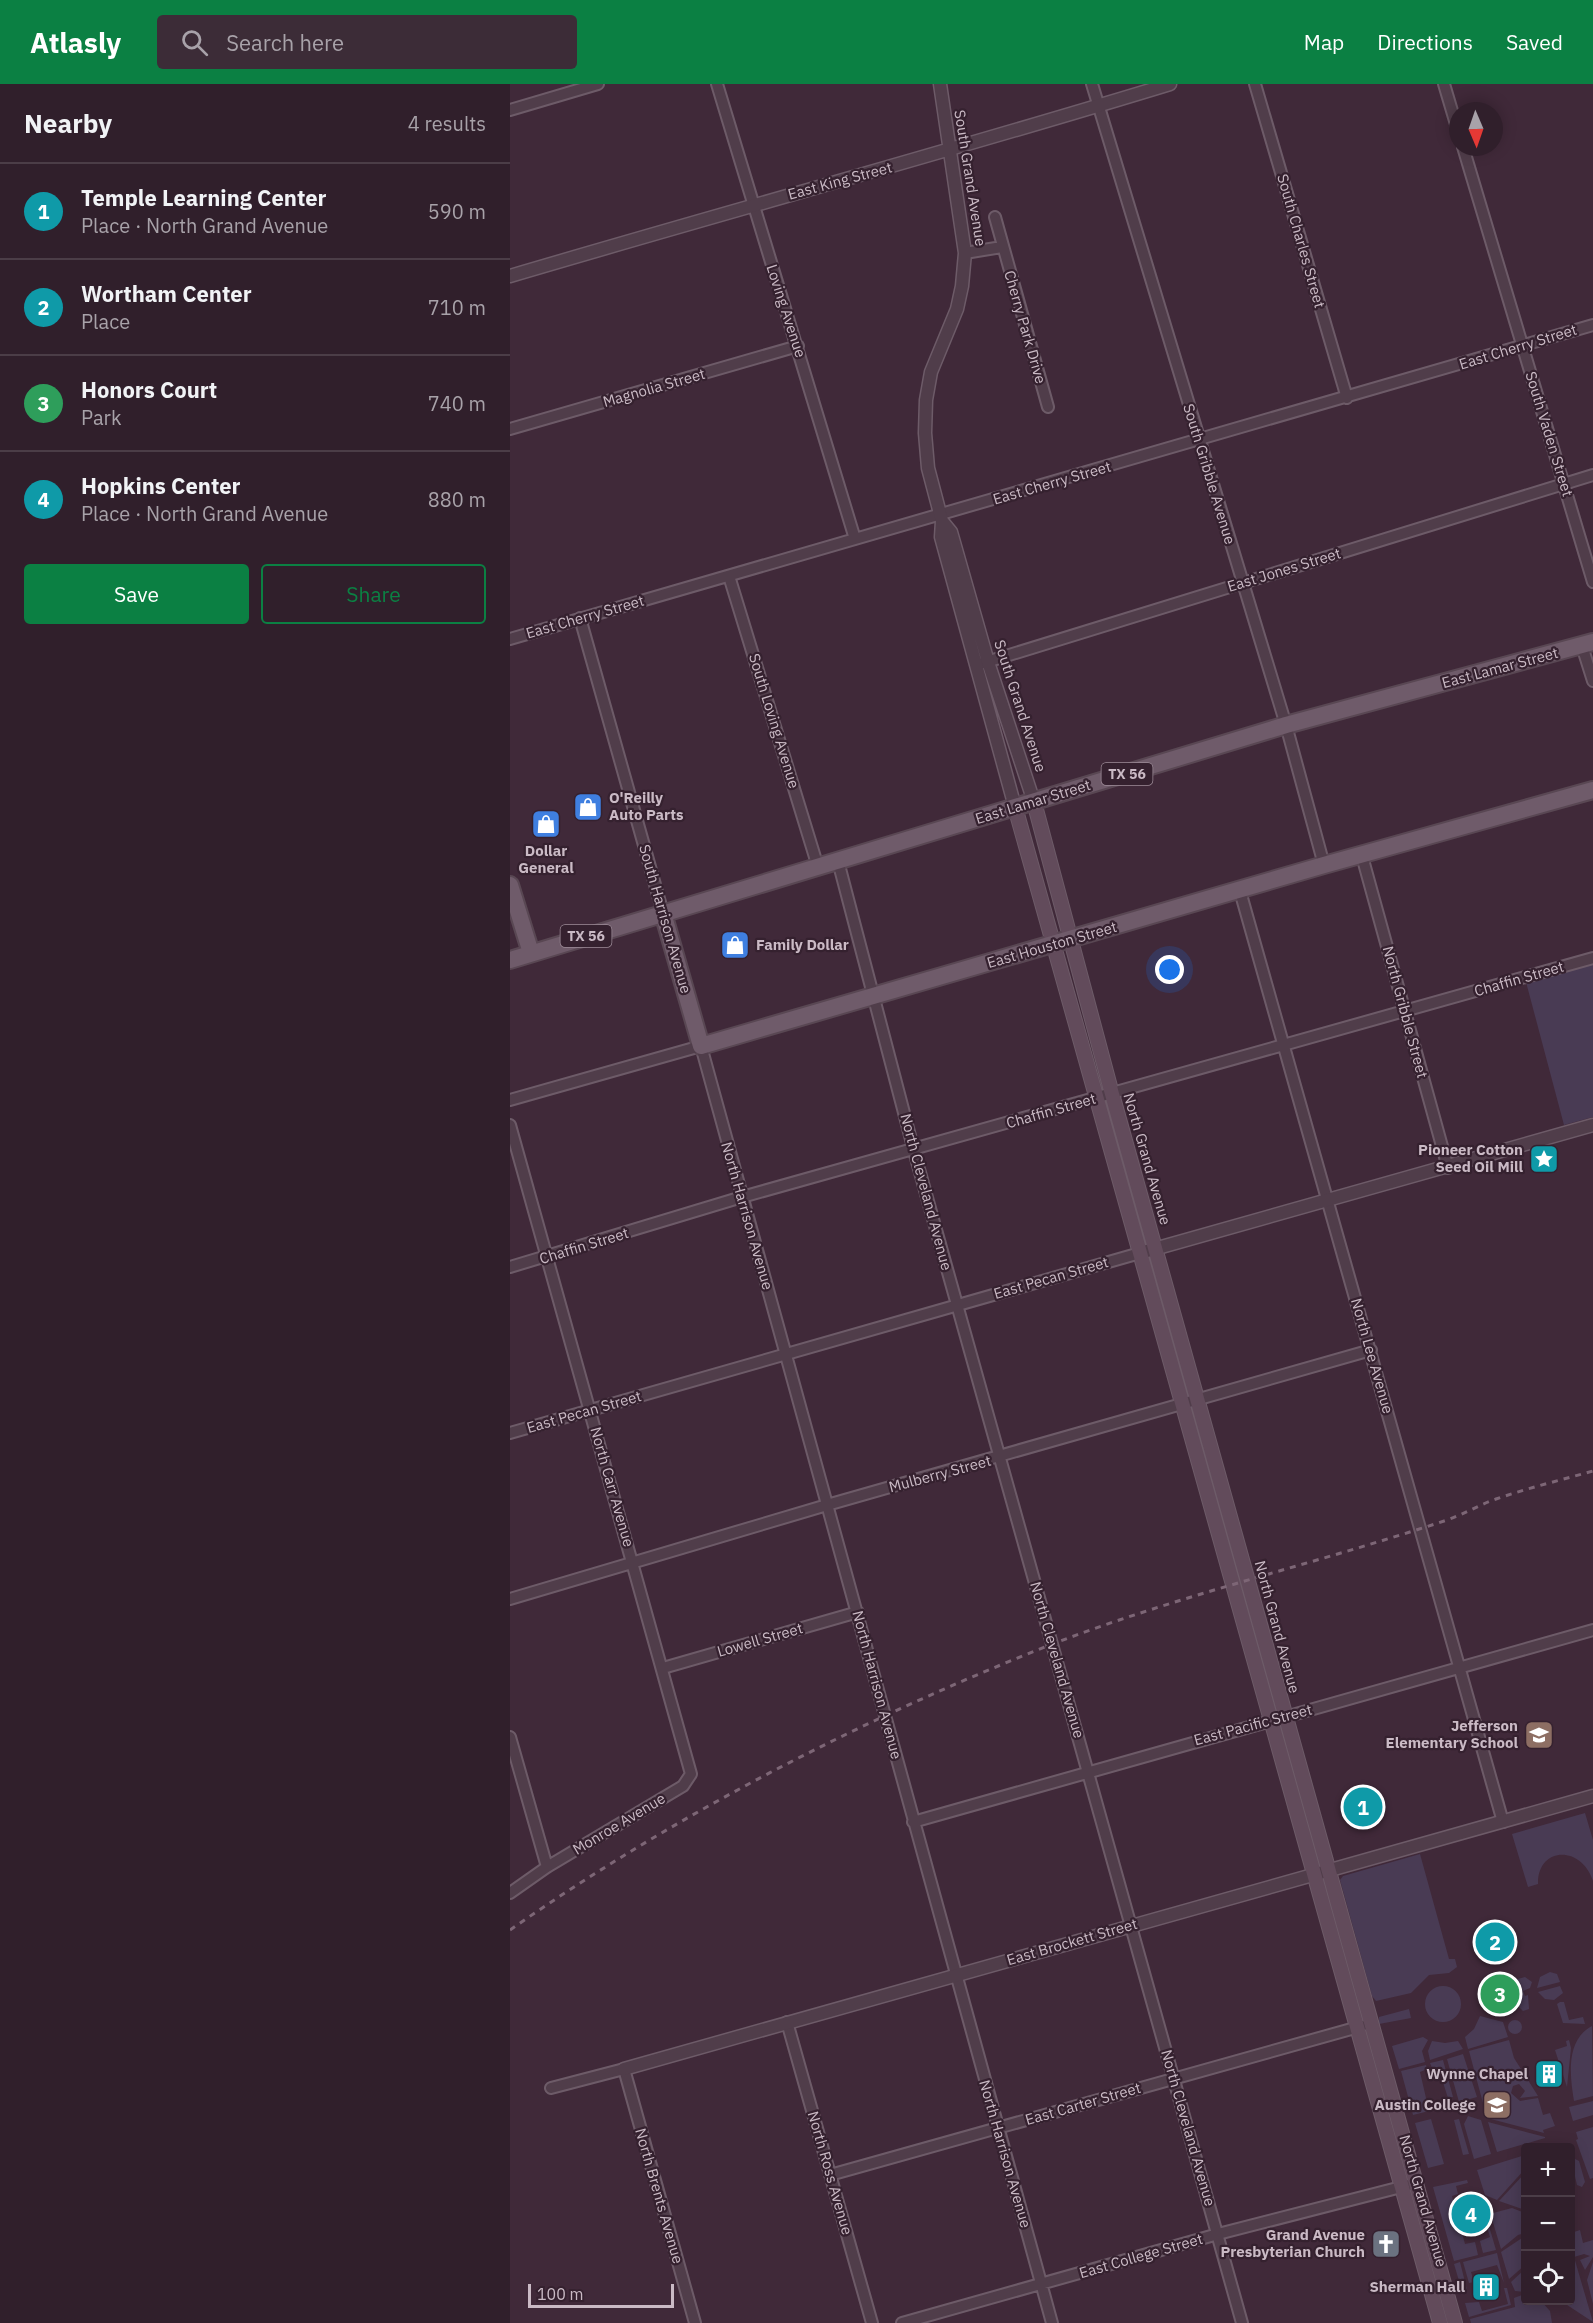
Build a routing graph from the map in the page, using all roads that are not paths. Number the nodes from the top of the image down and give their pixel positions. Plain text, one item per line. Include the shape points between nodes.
1 (598, 84) edge
2 (717, 84) edge
3 (940, 84) edge
4 (1092, 84) edge
5 (1170, 84) edge
6 (1255, 84) edge
7 (1443, 84) edge
8 (1449, 103) edge
9 (1098, 106) junction
10 (510, 110) edge
11 (950, 151) junction
12 (1466, 156) edge
13 (752, 204) junction
14 (995, 218) dead end
15 (1002, 247) junction
16 (966, 253) junction
17 (510, 276) edge
18 (1593, 325) edge
19 (1523, 345) junction
20 (798, 346) junction
21 (1347, 398) junction
22 (1048, 407) dead end
23 (510, 429) edge
24 (1198, 441) junction
25 (1593, 475) edge
26 (1564, 483) junction
27 (941, 518) junction
28 (855, 538) junction
29 (729, 576) junction
30 (1244, 582) junction
31 (1593, 582) edge
32 (580, 618) junction
33 (510, 639) edge
34 (1587, 644) edge
35 (988, 662) junction
36 (975, 666) junction
37 (1593, 681) edge
38 (1286, 725) junction
39 (1024, 770) junction
40 (1006, 775) junction
41 (1593, 790) edge
42 (1034, 802) junction
43 (1015, 807) junction
44 (1362, 856) junction
45 (838, 861) junction
46 (1324, 865) junction
47 (818, 867) junction
48 (510, 885) edge
49 (1240, 891) junction
50 (663, 913) junction
51 (620, 926) junction
52 (1061, 942) junction
53 (674, 950) junction
54 (531, 953) junction
55 (1593, 958) edge
56 (510, 960) edge
57 (872, 998) junction
58 (1405, 1011) junction
59 (701, 1046) junction
60 (1284, 1046) junction
61 (1112, 1094) junction
62 (1097, 1098) junction
63 (510, 1100) edge
64 (510, 1125) edge
65 (1593, 1125) edge
66 (914, 1151) junction
67 (1448, 1168) junction
68 (742, 1197) junction
69 (1329, 1201) junction
70 (1155, 1249) junction
71 (1140, 1253) junction
72 (546, 1257) junction
73 (510, 1267) edge
74 (957, 1304) junction
75 (1371, 1350) junction
76 (786, 1353) junction
77 (1197, 1401) junction
78 (1182, 1405) junction
79 (590, 1410) junction
80 (510, 1433) edge
81 (1000, 1457) junction
82 (827, 1505) junction
83 (633, 1563) junction
84 (510, 1599) edge
85 (858, 1612) junction
86 (1593, 1629) edge
87 (663, 1668) junction
88 (1458, 1668) junction
89 (1278, 1718) junction
90 (510, 1737) edge
91 (1088, 1771) junction
92 (689, 1779) joint
93 (1593, 1796) edge
94 (913, 1822) junction
95 (1503, 1822) junction
96 (547, 1867) junction
97 (1330, 1869) junction
98 (1315, 1874) junction
99 (510, 1893) edge
100 (1131, 1926) junction
101 (956, 1976) junction
102 (788, 2022) junction
103 (1371, 2024) junction
104 (1357, 2028) junction
105 (624, 2069) junction
106 (1174, 2079) junction
107 (551, 2088) dead end
108 (997, 2128) junction
109 (830, 2175) junction
110 (1409, 2186) junction
111 (1218, 2234) junction
112 (1041, 2285) junction
113 (694, 2323) edge
114 (872, 2323) edge
115 (902, 2323) edge
116 (1052, 2323) edge
117 (1242, 2323) edge
118 (1440, 2323) edge
119 (1455, 2323) edge

1 - 10 street
2 - 13 street, Loving Avenue
3 - 11 street, South Grand Avenue
4 - 9 street, South Gribble Avenue
5 - 9 street, East King Street
6 - 21 street, South Charles Street
7 - 8 street
9 - 11 street, East King Street
9 - 24 street, South Gribble Avenue
11 - 13 street, East King Street
11 - 16 street, South Grand Avenue
12 - 19 street, South Vaden Street
13 - 17 street, East King Street
13 - 20 street, Loving Avenue
14 - 15 street, Cherry Park Drive
15 - 16 street
15 - 22 street, Cherry Park Drive
16 - 27 street, South Grand Avenue via 957,309 931,372 926,400 928,468
18 - 19 street, East Cherry Street
19 - 21 street, East Cherry Street
19 - 26 street, South Vaden Street
20 - 23 street, Magnolia Street
20 - 28 street, Loving Avenue
21 - 24 street, East Cherry Street
24 - 27 street, East Cherry Street
24 - 30 street, South Gribble Avenue
25 - 26 street, East Jones Street
26 - 30 street, East Jones Street
26 - 31 street, South Vaden Street
27 - 28 street, East Cherry Street
27 - 35 street, South Grand Avenue via 951,532
27 - 36 street, South Grand Avenue via 941,537
28 - 29 street, East Cherry Street
29 - 32 street, East Cherry Street
29 - 47 street, South Loving Avenue
30 - 35 street, East Jones Street
30 - 38 street, South Gribble Avenue
32 - 33 street, East Cherry Street
32 - 50 street, South Harrison Avenue
34 - 37 street
34 - 38 main road, East Lamar Street / TX 56
35 - 36 street, East Jones Street
35 - 39 street, South Grand Avenue
36 - 40 street, South Grand Avenue
38 - 42 main road, East Lamar Street / TX 56
38 - 46 street, South Gribble Avenue
39 - 40 street
39 - 42 street, South Grand Avenue
40 - 43 street, South Grand Avenue
41 - 44 main road, East Houston Street
42 - 43 main road, East Lamar Street / TX 56
42 - 52 main road, South Grand Avenue
43 - 45 main road, East Lamar Street / TX 56
43 - 52 main road, South Grand Avenue
44 - 46 main road, East Houston Street
44 - 58 street, North Gribble Street
45 - 47 main road, East Lamar Street / TX 56
45 - 57 street, North Cleveland Avenue
46 - 49 main road, East Houston Street
47 - 50 main road, East Lamar Street / TX 56
48 - 54 main road
49 - 52 main road, East Houston Street
49 - 60 street, North Lee Avenue
50 - 51 main road, East Lamar Street / TX 56
50 - 53 main road, South Harrison Avenue
51 - 53 main road via 655,930
51 - 54 main road, East Lamar Street / TX 56
52 - 57 main road, East Houston Street
52 - 61 main road, North Grand Avenue
52 - 62 main road, North Grand Avenue
53 - 59 main road, South Harrison Avenue
54 - 56 main road, East Lamar Street / TX 56
55 - 58 street, Chaffin Street
57 - 59 main road, East Houston Street
57 - 66 street, North Cleveland Avenue
58 - 60 street, Chaffin Street
58 - 67 street, North Gribble Street
59 - 63 street, East Houston Street
59 - 68 street, North Harrison Avenue
60 - 61 street, Chaffin Street
60 - 69 street, North Lee Avenue
61 - 62 street, Chaffin Street
61 - 70 main road, North Grand Avenue
62 - 66 street, Chaffin Street
62 - 71 main road, North Grand Avenue
64 - 72 street, North Carr Avenue
65 - 67 street, East Pecan Street
66 - 68 street, Chaffin Street
66 - 74 street, North Cleveland Avenue
67 - 69 street, East Pecan Street
68 - 72 street, Chaffin Street
68 - 76 street, North Harrison Avenue
69 - 70 street, East Pecan Street
69 - 75 street, North Lee Avenue
70 - 71 street, East Pecan Street
70 - 77 main road, North Grand Avenue
71 - 74 street, East Pecan Street
71 - 78 main road, North Grand Avenue
72 - 73 street, Chaffin Street
72 - 79 street, North Carr Avenue
74 - 76 street, East Pecan Street
74 - 81 street, North Cleveland Avenue
75 - 77 street, Mulberry Street
75 - 88 street, North Lee Avenue
76 - 79 street, East Pecan Street
76 - 82 street, North Harrison Avenue
77 - 78 street, Mulberry Street
77 - 89 main road, North Grand Avenue
78 - 81 street, Mulberry Street
78 - 89 main road, North Grand Avenue
79 - 80 street, East Pecan Street
79 - 83 street, North Carr Avenue
81 - 82 street, Mulberry Street
81 - 91 street, North Cleveland Avenue
82 - 83 street, Mulberry Street
82 - 85 street, North Harrison Avenue
83 - 84 street, Mulberry Street
83 - 87 street, North Carr Avenue
85 - 87 street, Lowell Street
85 - 94 street, North Harrison Avenue
86 - 88 street, East Pacific Street
87 - 92 street, North Carr Avenue via 690,1767
88 - 89 street, East Pacific Street
88 - 95 street, North Lee Avenue
89 - 91 street, East Pacific Street
89 - 97 main road, North Grand Avenue
89 - 98 main road, North Grand Avenue
90 - 96 street
91 - 94 street, East Pacific Street
91 - 100 street, North Cleveland Avenue
92 - 96 street, Monroe Avenue
93 - 95 street, East Brockett Street
94 - 101 street, North Harrison Avenue
95 - 97 street, East Brockett Street
96 - 99 street, Monroe Avenue
97 - 98 street, East Brockett Street
97 - 103 main road, North Grand Avenue
98 - 100 street, East Brockett Street
98 - 104 main road, North Grand Avenue
100 - 101 street, East Brockett Street
100 - 106 street, North Cleveland Avenue
101 - 102 street, East Brockett Street
101 - 108 street, North Harrison Avenue
102 - 105 street, East Brockett Street
102 - 109 street, North Ross Avenue
103 - 104 street, East Carter Street
103 - 110 main road, North Grand Avenue
104 - 106 street, East Carter Street
104 - 110 main road, North Grand Avenue
105 - 107 street, East Brockett Street
105 - 113 street, North Brents Avenue
106 - 108 street, East Carter Street
106 - 111 street, North Cleveland Avenue
108 - 109 street, East Carter Street
108 - 112 street, North Harrison Avenue
109 - 114 street, North Ross Avenue
110 - 111 street, East College Street
110 - 118 main road, North Grand Avenue
110 - 119 main road, North Grand Avenue
111 - 112 street, East College Street
111 - 117 street, North Cleveland Avenue
112 - 115 street, East College Street
112 - 116 street, North Harrison Avenue

